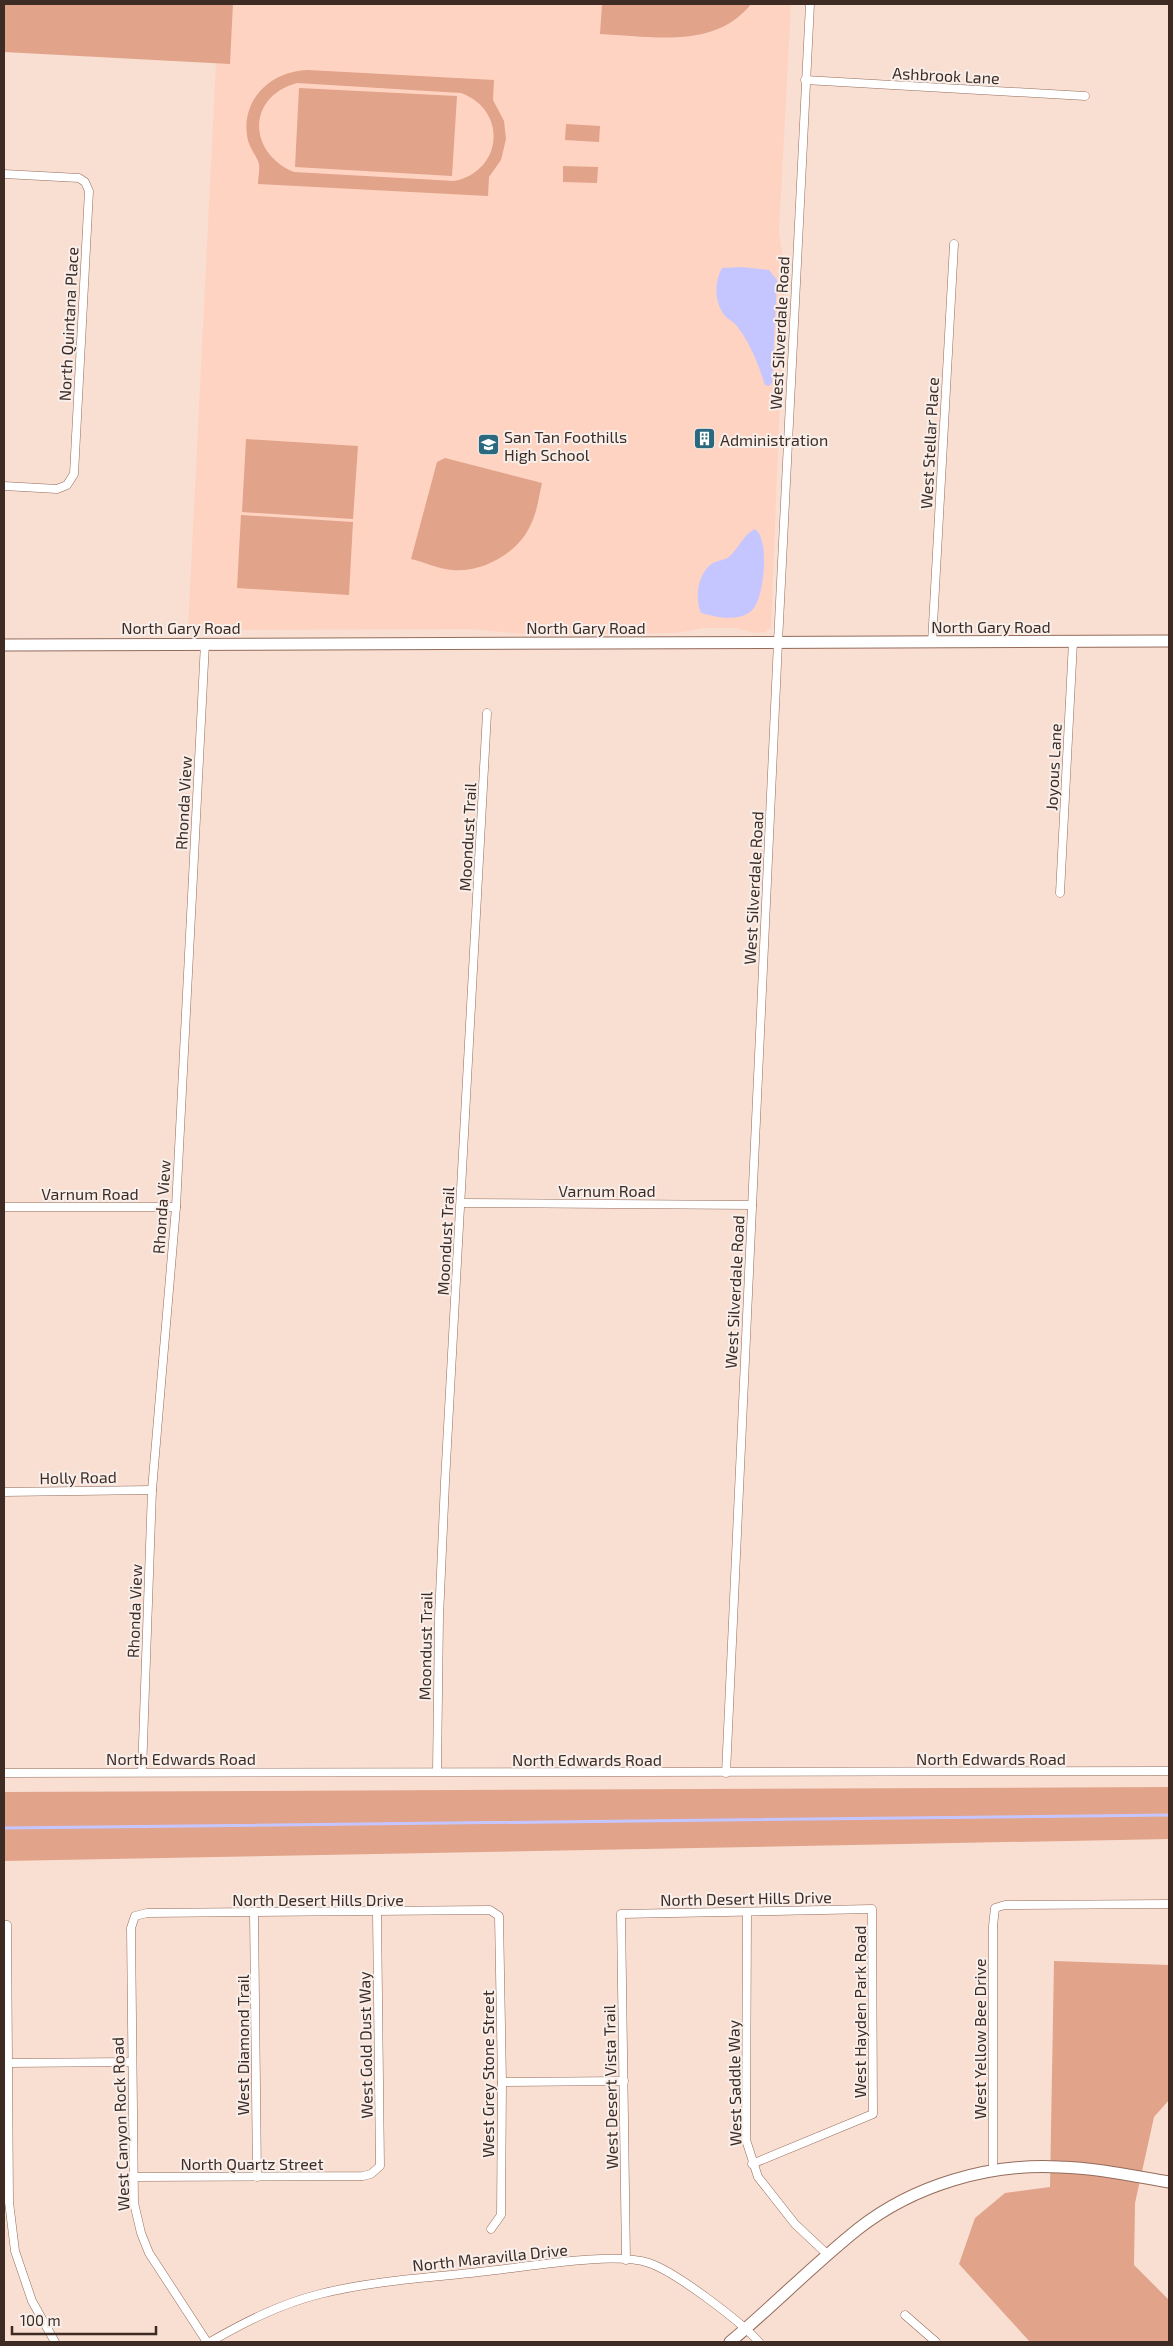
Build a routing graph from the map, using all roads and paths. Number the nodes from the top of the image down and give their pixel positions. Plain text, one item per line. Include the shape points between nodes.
1 (810, 4) edge
2 (805, 80) junction
3 (1085, 96) dead end
4 (4, 174) edge
5 (954, 244) dead end
6 (4, 486) edge
7 (1169, 641) edge
8 (778, 642) junction
9 (1073, 642) junction
10 (205, 643) junction
11 (932, 643) junction
12 (4, 645) edge
13 (487, 713) dead end
14 (1060, 893) dead end
15 (461, 1203) junction
16 (752, 1205) junction
17 (4, 1207) edge
18 (176, 1207) junction
19 (152, 1490) junction
20 (4, 1492) edge
21 (437, 1771) junction
22 (1169, 1771) edge
23 (142, 1772) junction
24 (4, 1773) edge
25 (726, 1773) junction
26 (1169, 1904) edge
27 (872, 1909) joint
28 (747, 1912) junction
29 (254, 1913) junction
30 (376, 1913) junction
31 (621, 1914) joint
32 (135, 1916) joint
33 (499, 1916) joint
34 (5, 1925) edge
35 (131, 2062) junction
36 (8, 2063) junction
37 (624, 2081) junction
38 (502, 2082) junction
39 (752, 2164) junction
40 (993, 2170) junction
41 (371, 2174) joint
42 (256, 2176) junction
43 (133, 2177) junction
44 (1169, 2182) edge
45 (491, 2229) dead end
46 (828, 2255) junction
47 (626, 2260) junction
48 (905, 2315) dead end
49 (746, 2328) junction
50 (55, 2342) edge
51 (208, 2342) edge
52 (730, 2342) edge
53 (759, 2342) edge
54 (936, 2342) edge

1 - 2 street, West Silverdale Road
2 - 3 street, Ashbrook Lane
2 - 8 street, West Silverdale Road
4 - 6 street, North Quintana Place via 79,178 89,190 74,474 67,485 57,489
5 - 11 street, West Stellar Place
7 - 9 street, North Gary Road
8 - 10 street, North Gary Road
8 - 11 street, North Gary Road
8 - 16 street, West Silverdale Road
9 - 11 street, North Gary Road
9 - 14 street, Joyous Lane
10 - 12 street, North Gary Road
10 - 18 street, Rhonda View
13 - 15 street, Moondust Trail
15 - 16 street, Varnum Road
15 - 21 street, Moondust Trail via 439,1617
16 - 25 street, West Silverdale Road
17 - 18 street, Varnum Road
18 - 19 street, Rhonda View
19 - 20 street, Holly Road
19 - 23 street, Rhonda View
21 - 23 street, North Edwards Road
21 - 25 street, North Edwards Road
22 - 25 street, North Edwards Road
23 - 24 street, North Edwards Road
26 - 40 street, West Yellow Bee Drive via 1005,1905 995,1908
27 - 28 street, North Desert Hills Drive
27 - 39 street, West Hayden Park Road via 873,2114
28 - 31 street, North Desert Hills Drive
28 - 39 street, West Saddle Way via 746,2140
29 - 30 street, North Desert Hills Drive
29 - 32 street, North Desert Hills Drive via 147,1913
29 - 42 street, West Diamond Trail
30 - 33 street, North Desert Hills Drive via 490,1910
30 - 41 street, West Gold Dust Way via 381,2155 380,2166
31 - 37 street, West Desert Vista Trail
32 - 35 street, West Canyon Rock Road via 131,1928
33 - 38 street, West Grey Stone Street
34 - 36 street
35 - 36 street
35 - 43 street, West Canyon Rock Road
36 - 50 street via 9,2202 14,2251 32,2301
37 - 38 street
37 - 47 street, West Desert Vista Trail
38 - 45 street, West Grey Stone Street via 501,2216
39 - 46 street, West Saddle Way via 758,2178 795,2224
40 - 44 street via 1060,2166
40 - 46 street via 960,2177 918,2194 859,2228
41 - 42 street, North Quartz Street
42 - 43 street, North Quartz Street
43 - 51 street, West Canyon Rock Road via 134,2203 149,2253
46 - 49 street
47 - 49 street, North Maravilla Drive via 650,2263 666,2270
47 - 51 street, North Maravilla Drive via 574,2262 340,2289 277,2307
48 - 54 street
49 - 52 street
49 - 53 street, North Maravilla Drive

